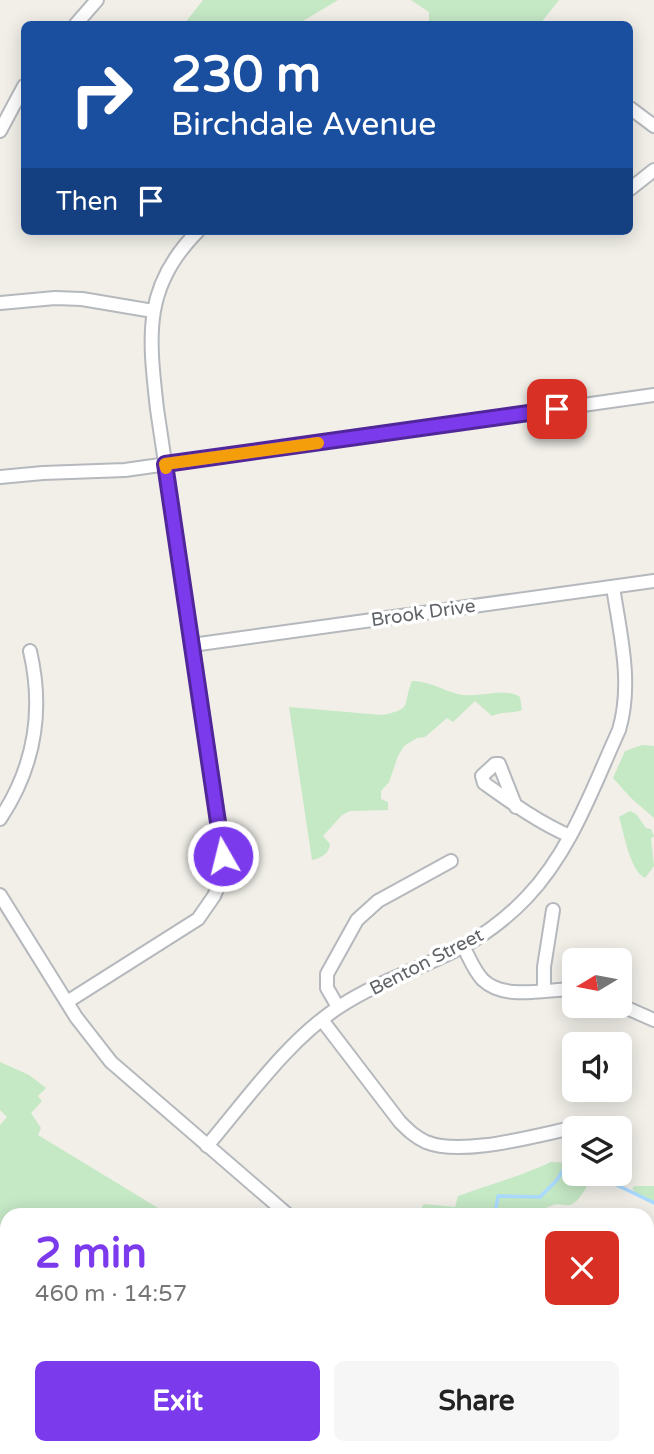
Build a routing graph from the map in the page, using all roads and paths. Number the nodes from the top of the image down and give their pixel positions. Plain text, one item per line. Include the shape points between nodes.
1 (97, 0) edge
2 (79, 21) edge
3 (21, 92) edge
4 (633, 110) edge
5 (654, 126) edge
6 (0, 131) edge
7 (654, 170) edge
8 (633, 186) edge
9 (194, 235) edge
10 (0, 303) edge
11 (153, 311) junction
12 (654, 395) edge
13 (165, 464) junction
14 (0, 477) edge
15 (654, 581) edge
16 (613, 587) junction
17 (192, 646) junction
18 (30, 651) dead end
19 (516, 807) dead end
20 (0, 819) edge
21 (570, 836) junction
22 (451, 862) dead end
23 (0, 895) edge
24 (553, 910) dead end
25 (463, 946) junction
26 (562, 989) edge
27 (544, 990) junction
28 (67, 1002) junction
29 (338, 1007) junction
30 (632, 1010) edge
31 (322, 1020) junction
32 (654, 1020) edge
33 (562, 1130) edge
34 (208, 1146) junction
35 (280, 1208) edge

1 - 2 street
3 - 6 street
4 - 5 street
7 - 8 street
9 - 11 street via 165,275
10 - 11 street via 82,299
11 - 13 street via 151,350
12 - 13 street
13 - 14 street
13 - 17 street
15 - 16 street, Brook Drive
16 - 17 street, Brook Drive
16 - 21 street, Benton Street via 626,675 624,713
17 - 28 street via 222,844 220,882 198,919
18 - 20 street via 36,730 24,773
19 - 21 street
21 - 25 street, Benton Street via 527,897
22 - 29 street via 378,901 356,920 327,974 327,988
23 - 28 street
24 - 27 street
25 - 27 street via 479,975 491,986 506,991
25 - 29 street, Benton Street
26 - 27 street
28 - 34 street via 111,1062
29 - 31 street, Benton Street
30 - 32 street
31 - 33 street via 400,1122 424,1141 471,1147
31 - 34 street, Benton Street via 294,1045
34 - 35 street

